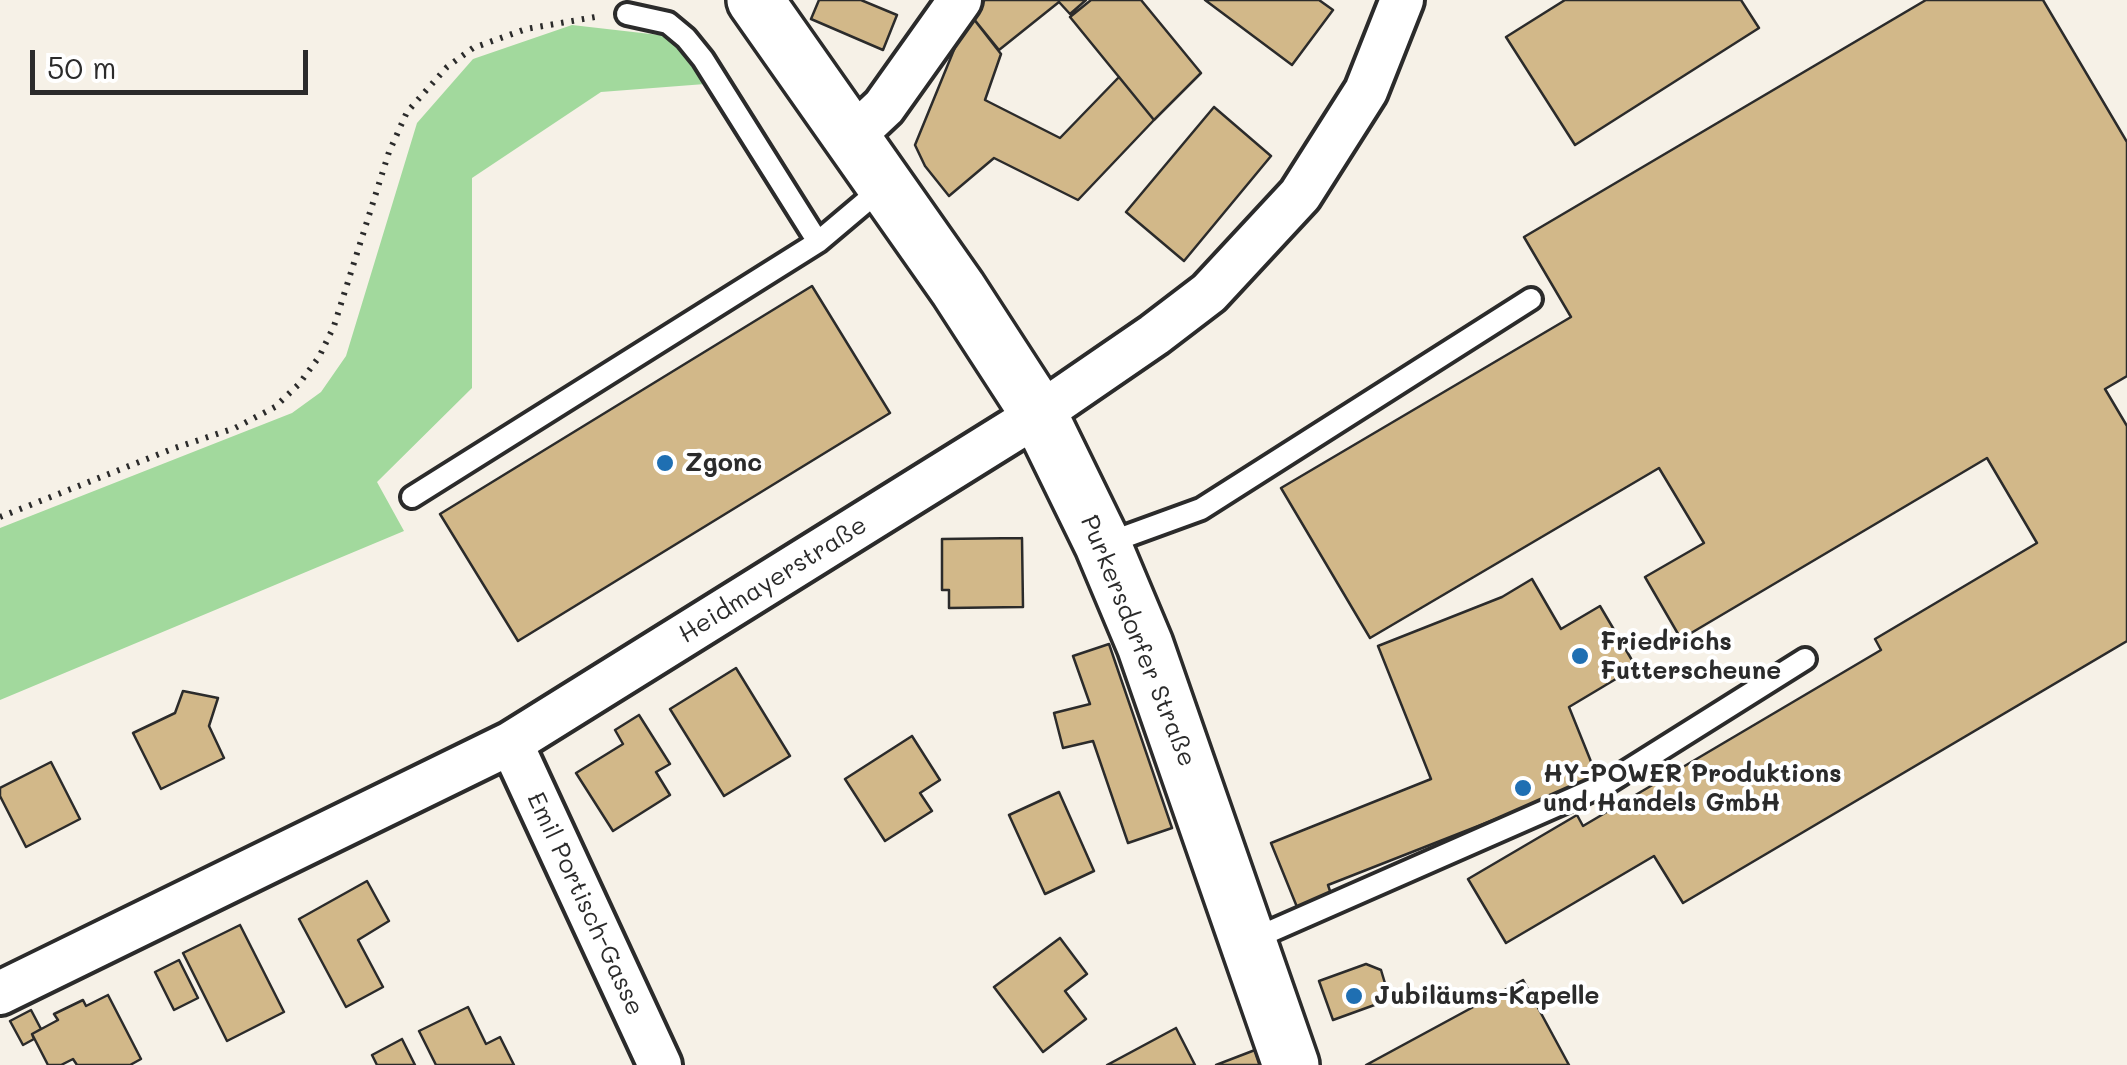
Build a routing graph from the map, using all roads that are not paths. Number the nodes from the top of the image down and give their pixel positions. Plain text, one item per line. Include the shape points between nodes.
1 (755, 0) edge
2 (960, 0) edge
3 (1402, 0) edge
4 (627, 14) road end
5 (850, 139) junction
6 (884, 186) junction
7 (818, 242) junction
8 (1531, 299) dead end
9 (1039, 414) junction
10 (412, 497) dead end
11 (1103, 545) junction
12 (1804, 659) dead end
13 (511, 743) junction
14 (1249, 941) junction
15 (0, 993) edge
16 (660, 1065) edge
17 (1291, 1065) edge

1 - 5 main road, Purkersdorfer Straße
2 - 5 street via 884,107
3 - 9 street, Heidmayerstraße via 1366,91 1300,195 1209,293
4 - 7 lane via 668,24 686,38
5 - 6 main road, Purkersdorfer Straße
6 - 7 lane
6 - 9 main road, Purkersdorfer Straße
7 - 10 lane
8 - 11 lane via 1201,509
9 - 11 main road, Purkersdorfer Straße
9 - 13 street, Heidmayerstraße
11 - 14 main road, Purkersdorfer Straße
12 - 14 lane via 1606,784
13 - 15 street, Heidmayerstraße
13 - 16 street, Emil Portisch-Gasse
14 - 17 main road, Purkersdorfer Straße

